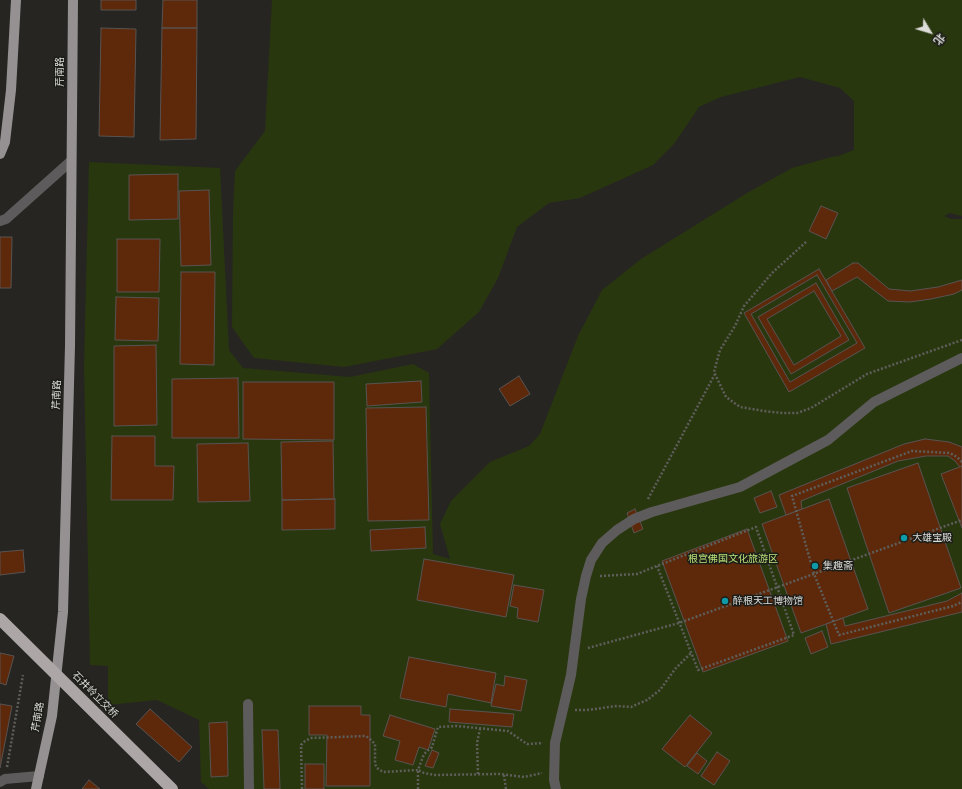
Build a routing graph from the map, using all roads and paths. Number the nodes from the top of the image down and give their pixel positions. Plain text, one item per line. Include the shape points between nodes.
1 (16, 0) edge
2 (73, 0) edge
3 (0, 154) edge
4 (71, 161) junction
5 (0, 222) edge
6 (806, 242) dead end
7 (962, 340) edge
8 (962, 358) edge
9 (715, 374) junction
10 (962, 462) edge
11 (638, 518) junction
12 (962, 520) edge
13 (657, 566) junction
14 (814, 574) junction
15 (586, 576) junction
16 (777, 587) junction
17 (962, 602) edge
18 (0, 619) edge
19 (679, 623) junction
20 (574, 652) junction
21 (691, 653) junction
22 (23, 675) dead end
23 (248, 704) dead end
24 (563, 710) junction
25 (480, 729) junction
26 (555, 743) junction
27 (418, 770) junction
28 (555, 771) junction
29 (478, 774) junction
30 (504, 775) junction
31 (39, 776) junction
32 (2, 780) edge
33 (36, 789) edge
34 (172, 789) edge
35 (249, 789) edge
36 (302, 789) edge
37 (418, 789) edge
38 (506, 789) edge
39 (556, 789) edge

1 - 3 main road via 11,90 5,142
2 - 4 main road, 芹南路
4 - 5 lane
4 - 31 main road, 芹南路 via 70,346 63,612 52,716
6 - 9 path via 772,273 744,306 720,350
7 - 9 path via 867,374 811,408 797,413 764,412 740,407 726,397
8 - 11 lane via 874,402 828,440 740,487
9 - 11 path
10 - 14 path via 950,453 912,451 792,496
11 - 15 lane via 617,530 602,543 591,560
12 - 14 path
13 - 15 path via 637,574
13 - 16 path via 756,527
13 - 19 path
14 - 16 path
14 - 17 path via 839,635
15 - 20 lane
16 - 19 path
16 - 21 path via 794,635 698,670
18 - 34 highway, 石井岭立交桥
19 - 20 path
19 - 21 path
20 - 24 lane
21 - 24 path via 660,690 648,700 631,707
22 - 32 path
23 - 35 lane
24 - 26 lane
25 - 26 path via 508,731 527,744
25 - 27 path via 438,727 432,747 424,754
25 - 29 path via 477,743
26 - 28 lane
27 - 29 path via 434,775
27 - 36 path via 382,772 376,768 375,744 366,736 311,738 301,745
27 - 37 path
28 - 30 path via 524,777
28 - 39 lane
29 - 30 path
30 - 38 path
31 - 32 lane
31 - 33 main road, 芹南路

